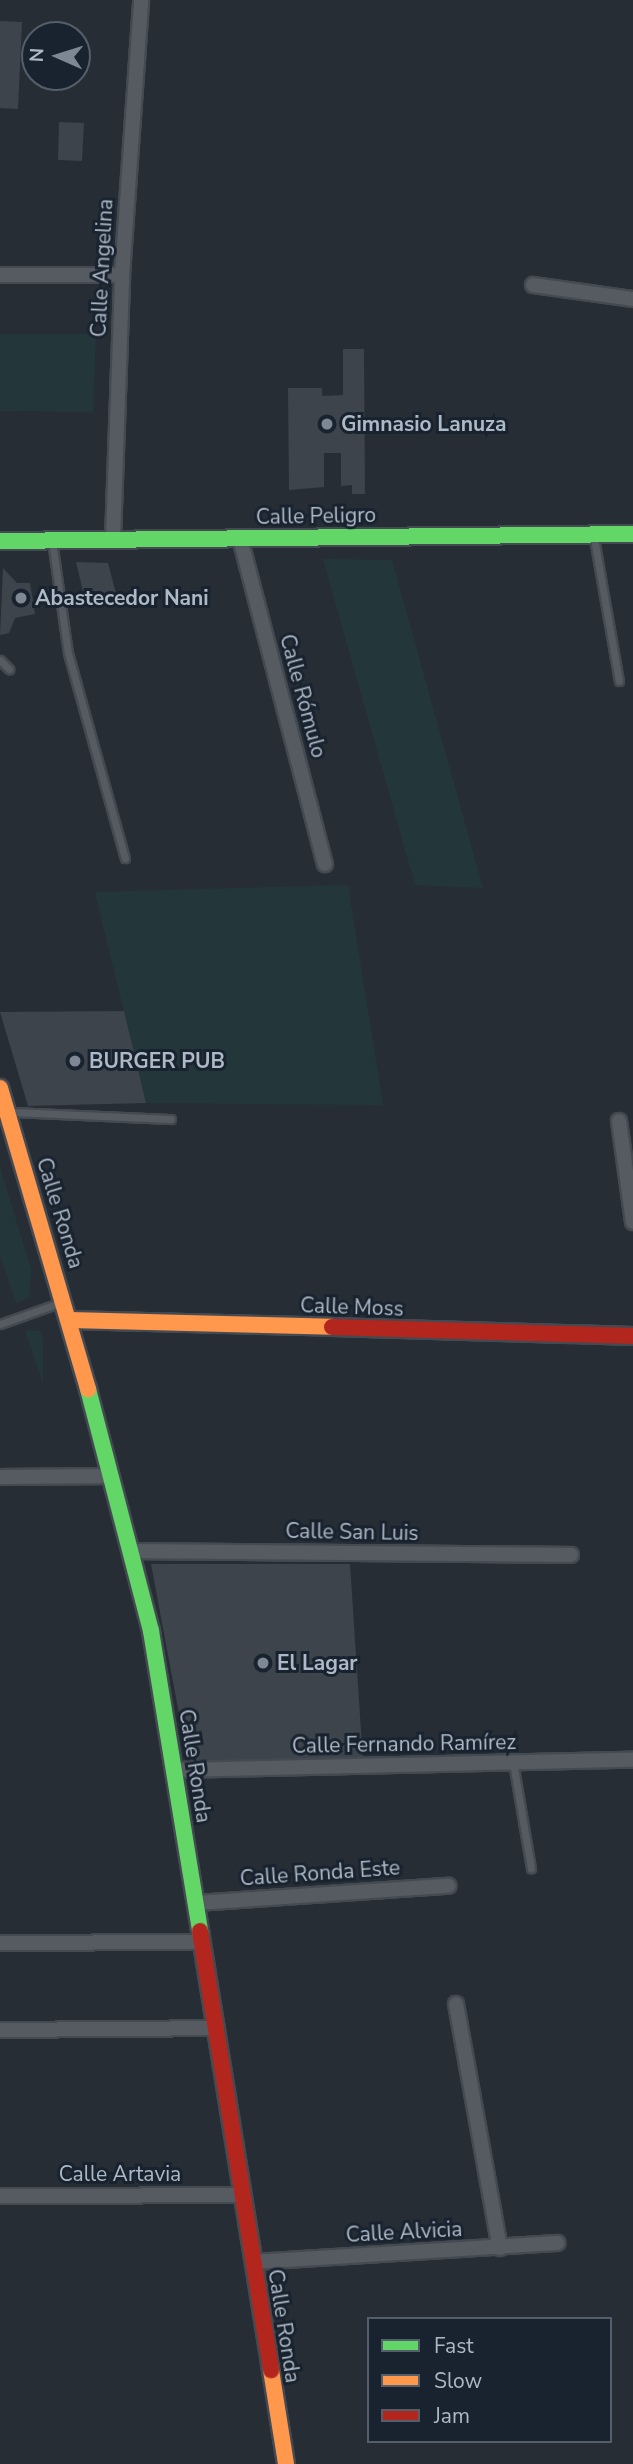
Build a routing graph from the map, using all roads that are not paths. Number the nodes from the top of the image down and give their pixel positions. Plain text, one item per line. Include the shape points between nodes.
1 (141, 0) edge
2 (0, 275) edge
3 (122, 275) junction
4 (533, 285) dead end
5 (633, 299) edge
6 (593, 534) junction
7 (633, 534) edge
8 (240, 538) junction
9 (113, 539) junction
10 (0, 541) edge
11 (52, 541) junction
12 (0, 660) edge
13 (9, 669) dead end
14 (619, 681) dead end
15 (125, 858) dead end
16 (325, 864) dead end
17 (0, 1088) edge
18 (7, 1112) junction
19 (171, 1119) dead end
20 (619, 1121) dead end
21 (633, 1222) edge
22 (64, 1301) junction
23 (70, 1320) junction
24 (0, 1324) edge
25 (633, 1336) edge
26 (109, 1476) junction
27 (0, 1478) edge
28 (133, 1551) junction
29 (572, 1555) dead end
30 (633, 1760) edge
31 (513, 1762) junction
32 (175, 1770) junction
33 (531, 1868) dead end
34 (448, 1886) dead end
35 (196, 1903) junction
36 (202, 1942) junction
37 (0, 1943) edge
38 (456, 2004) dead end
39 (217, 2028) junction
40 (0, 2030) edge
41 (241, 2195) junction
42 (0, 2196) edge
43 (557, 2243) dead end
44 (500, 2248) junction
45 (253, 2262) junction
46 (286, 2464) edge

1 - 3 street, Calle Angelina
2 - 3 street
3 - 9 street, Calle Angelina
4 - 5 street
6 - 7 street, Calle Peligro
6 - 8 street, Calle Peligro
6 - 14 lane
8 - 9 street, Calle Peligro
8 - 16 street, Calle Rómulo
9 - 11 street, Calle Peligro
10 - 11 street, Calle Peligro
11 - 15 lane via 68,653
12 - 13 lane
17 - 18 street, Calle Ronda
18 - 19 lane
18 - 22 street, Calle Ronda
20 - 21 street
22 - 23 street, Calle Ronda
22 - 24 lane
23 - 25 street, Calle Moss
23 - 26 street, Calle Ronda
26 - 27 street
26 - 28 street, Calle Ronda
28 - 29 street, Calle San Luis
28 - 32 street, Calle Ronda
30 - 31 street, Calle Fernando Ramírez
31 - 32 street, Calle Fernando Ramírez
31 - 33 lane
32 - 35 street, Calle Ronda
34 - 35 street, Calle Ronda Este
35 - 36 street, Calle Ronda
36 - 37 street
36 - 39 street, Calle Ronda
38 - 44 street
39 - 40 street
39 - 41 street, Calle Ronda
41 - 42 street, Calle Artavia
41 - 45 street, Calle Ronda
43 - 44 street, Calle Alvicia
44 - 45 street, Calle Alvicia
45 - 46 street, Calle Ronda

